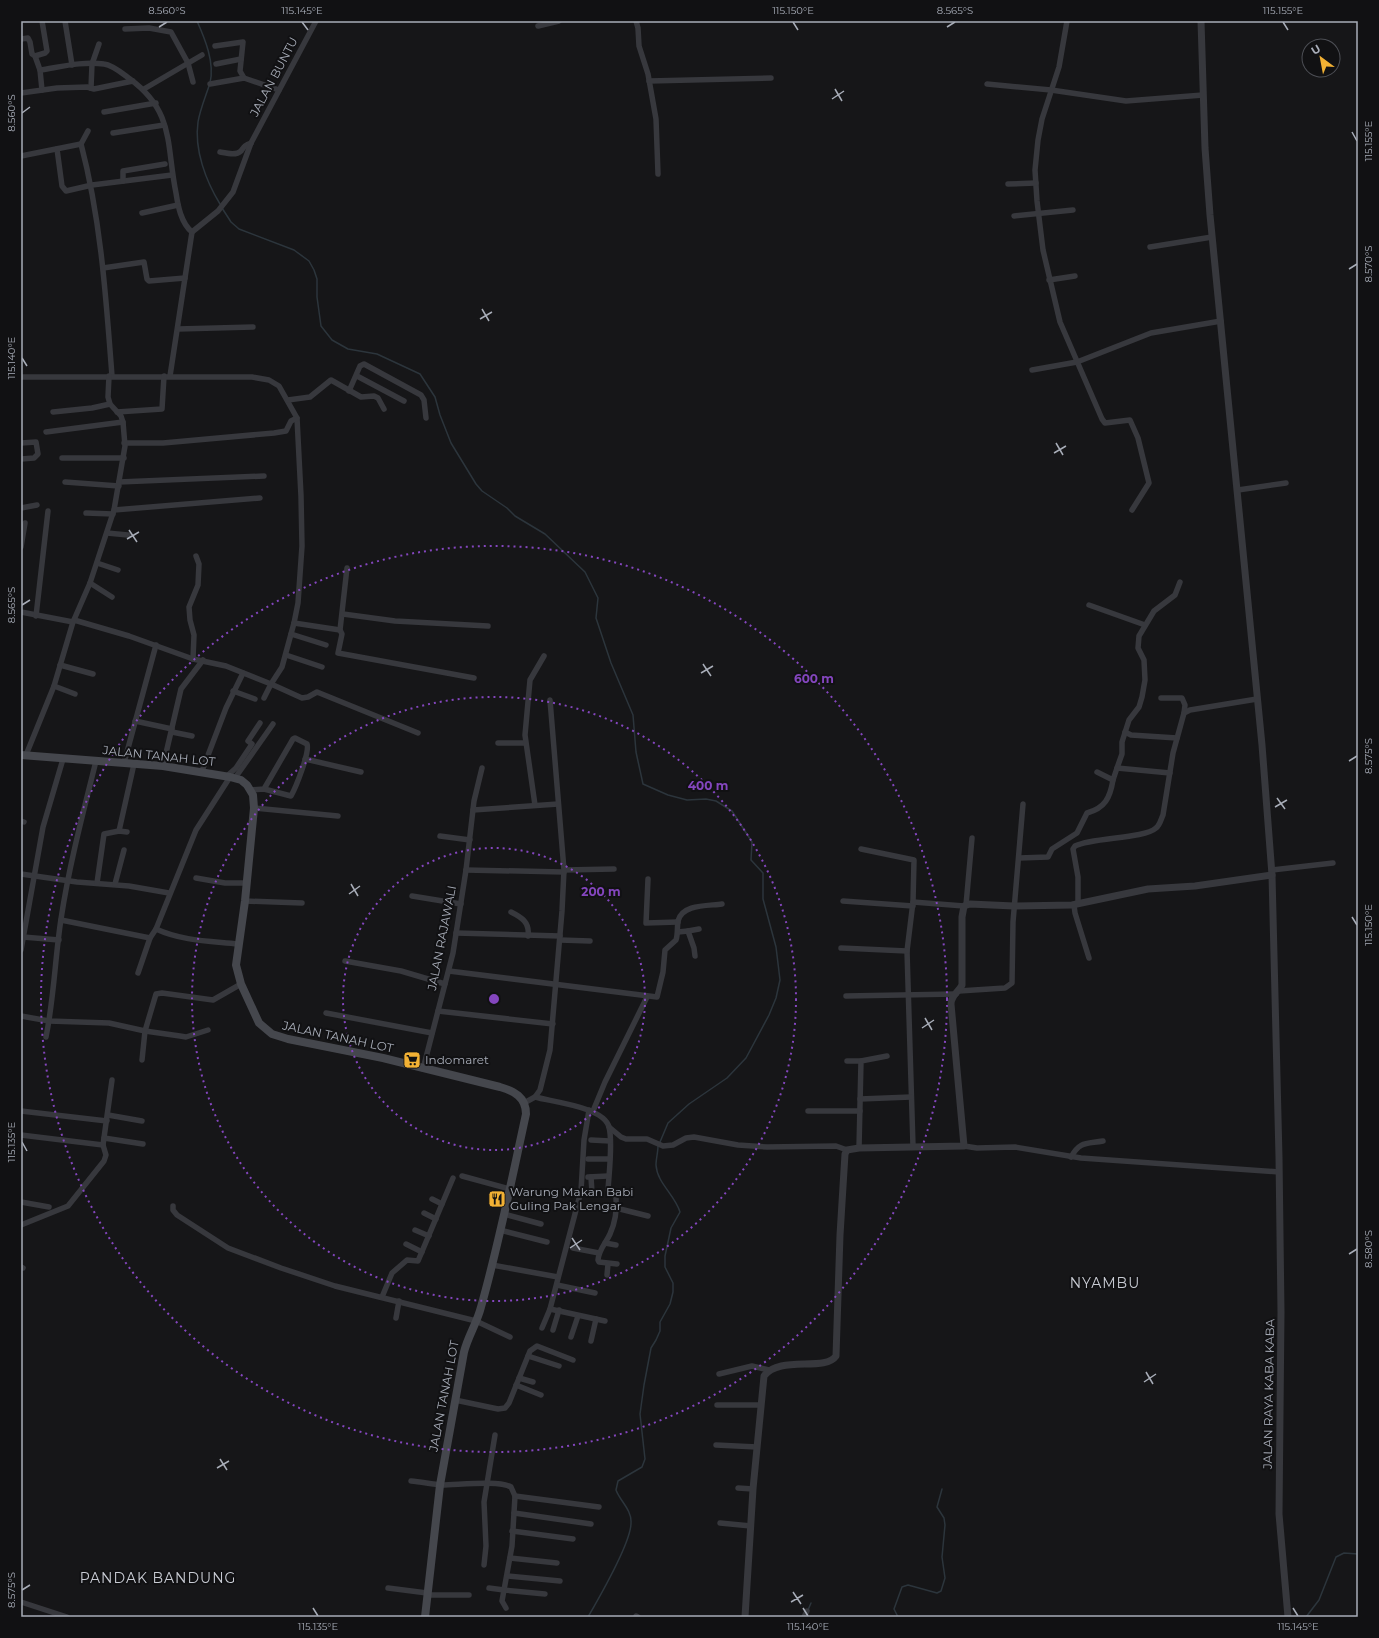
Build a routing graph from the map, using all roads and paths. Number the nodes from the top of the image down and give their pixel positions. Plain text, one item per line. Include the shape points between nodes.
1 (42, 21) edge
2 (65, 21) edge
3 (316, 21) edge
4 (559, 21) edge
5 (636, 21) edge
6 (1067, 21) edge
7 (1201, 21) edge
8 (538, 26) dead end
9 (126, 29) dead end
10 (21, 39) edge
11 (99, 44) dead end
12 (215, 46) dead end
13 (202, 55) dead end
14 (35, 56) junction
15 (241, 60) junction
16 (188, 63) junction
17 (92, 64) junction
18 (216, 64) dead end
19 (72, 65) junction
20 (40, 70) junction
21 (244, 78) junction
22 (771, 78) dead end
23 (133, 81) junction
24 (649, 81) junction
25 (193, 82) dead end
26 (210, 84) dead end
27 (987, 84) dead end
28 (91, 88) junction
29 (144, 89) junction
30 (42, 90) junction
31 (279, 90) junction
32 (1051, 90) junction
33 (21, 93) edge
34 (1203, 95) junction
35 (156, 102) junction
36 (104, 112) dead end
37 (164, 125) junction
38 (88, 131) dead end
39 (113, 133) dead end
40 (251, 143) junction
41 (81, 144) junction
42 (57, 149) junction
43 (220, 152) dead end
44 (21, 156) edge
45 (165, 164) dead end
46 (658, 174) dead end
47 (172, 175) junction
48 (123, 181) junction
49 (1036, 183) junction
50 (1008, 184) dead end
51 (92, 186) junction
52 (178, 206) junction
53 (1073, 210) dead end
54 (142, 214) dead end
55 (1039, 214) junction
56 (1014, 216) dead end
57 (192, 232) junction
58 (1212, 237) junction
59 (1150, 247) dead end
60 (103, 268) junction
61 (1075, 276) dead end
62 (185, 278) junction
63 (1049, 280) junction
64 (1221, 321) junction
65 (253, 327) dead end
66 (178, 328) junction
67 (1077, 362) junction
68 (1032, 370) dead end
69 (111, 376) junction
70 (164, 376) junction
71 (170, 376) junction
72 (357, 376) junction
73 (21, 377) edge
74 (349, 391) junction
75 (288, 400) junction
76 (404, 401) dead end
77 (110, 404) junction
78 (384, 409) dead end
79 (53, 412) dead end
80 (117, 412) junction
81 (297, 418) junction
82 (426, 418) dead end
83 (123, 422) junction
84 (46, 432) dead end
85 (21, 442) edge
86 (124, 443) junction
87 (62, 458) dead end
88 (124, 458) junction
89 (21, 459) edge
90 (264, 476) dead end
91 (65, 482) dead end
92 (1286, 483) dead end
93 (119, 484) junction
94 (1238, 490) junction
95 (260, 498) dead end
96 (37, 505) dead end
97 (21, 508) edge
98 (1132, 510) dead end
99 (48, 511) dead end
100 (113, 512) junction
101 (86, 513) dead end
102 (25, 523) dead end
103 (107, 533) junction
104 (128, 535) dead end
105 (21, 547) edge
106 (196, 556) dead end
107 (97, 563) junction
108 (347, 568) dead end
109 (118, 570) dead end
110 (1180, 582) dead end
111 (90, 583) junction
112 (112, 597) dead end
113 (1088, 605) dead end
114 (21, 612) edge
115 (343, 614) junction
116 (36, 616) junction
117 (73, 621) junction
118 (294, 623) junction
119 (1145, 625) junction
120 (488, 626) dead end
121 (340, 630) junction
122 (291, 634) junction
123 (156, 645) junction
124 (326, 645) dead end
125 (286, 655) junction
126 (544, 656) dead end
127 (193, 659) junction
128 (203, 660) junction
129 (60, 664) junction
130 (322, 667) dead end
131 (243, 673) junction
132 (93, 674) dead end
133 (474, 678) dead end
134 (271, 684) junction
135 (54, 686) junction
136 (233, 691) junction
137 (76, 694) dead end
138 (264, 698) dead end
139 (1161, 698) dead end
140 (255, 699) dead end
141 (1257, 699) junction
142 (550, 700) dead end
143 (1184, 713) junction
144 (135, 721) junction
145 (260, 723) dead end
146 (273, 724) dead end
147 (172, 731) junction
148 (1126, 732) junction
149 (418, 733) dead end
150 (192, 736) dead end
151 (1176, 738) junction
152 (498, 743) dead end
153 (525, 743) junction
154 (24, 755) edge
155 (63, 758) junction
156 (305, 759) junction
157 (96, 761) junction
158 (124, 763) junction
159 (134, 764) junction
160 (163, 766) junction
161 (482, 768) dead end
162 (1118, 768) junction
163 (202, 771) junction
164 (361, 772) dead end
165 (1096, 772) dead end
166 (1170, 773) junction
167 (231, 777) junction
168 (1113, 780) junction
169 (264, 789) junction
170 (250, 790) junction
171 (558, 804) junction
172 (1023, 804) dead end
173 (535, 805) junction
174 (254, 808) junction
175 (473, 810) junction
176 (338, 816) dead end
177 (119, 831) junction
178 (127, 832) dead end
179 (440, 836) dead end
180 (972, 838) dead end
181 (470, 840) junction
182 (861, 848) dead end
183 (124, 850) dead end
184 (1019, 858) junction
185 (1333, 863) dead end
186 (614, 869) dead end
187 (466, 870) junction
188 (564, 871) junction
189 (1272, 872) junction
190 (21, 874) edge
191 (35, 875) junction
192 (196, 878) dead end
193 (648, 879) dead end
194 (68, 880) junction
195 (97, 883) junction
196 (115, 884) junction
197 (247, 884) junction
198 (169, 893) junction
199 (412, 896) dead end
200 (245, 901) junction
201 (843, 901) dead end
202 (302, 903) dead end
203 (461, 904) junction
204 (722, 904) dead end
205 (913, 904) junction
206 (1076, 904) junction
207 (965, 906) junction
208 (1014, 906) junction
209 (511, 912) dead end
210 (61, 920) junction
211 (678, 922) junction
212 (156, 929) junction
213 (699, 929) dead end
214 (688, 931) junction
215 (678, 932) junction
216 (456, 933) junction
217 (528, 936) junction
218 (23, 937) junction
219 (150, 938) junction
220 (560, 938) junction
221 (59, 940) junction
222 (590, 941) dead end
223 (238, 944) junction
224 (841, 948) dead end
225 (21, 950) edge
226 (907, 951) junction
227 (695, 956) dead end
228 (1089, 958) dead end
229 (345, 961) dead end
230 (449, 971) junction
231 (138, 973) dead end
232 (241, 984) junction
233 (445, 984) junction
234 (557, 986) junction
235 (958, 992) junction
236 (908, 993) junction
237 (846, 996) dead end
238 (647, 997) junction
239 (438, 1011) junction
240 (326, 1013) dead end
241 (21, 1016) edge
242 (50, 1021) junction
243 (553, 1024) junction
244 (208, 1030) dead end
245 (145, 1031) junction
246 (432, 1033) junction
247 (46, 1037) dead end
248 (887, 1056) dead end
249 (142, 1060) dead end
250 (847, 1061) dead end
251 (860, 1061) junction
252 (423, 1069) junction
253 (112, 1080) dead end
254 (535, 1097) junction
255 (911, 1097) junction
256 (860, 1099) junction
257 (524, 1103) junction
258 (21, 1111) edge
259 (591, 1111) junction
260 (808, 1111) dead end
261 (860, 1111) junction
262 (108, 1115) junction
263 (107, 1121) junction
264 (142, 1121) dead end
265 (609, 1127) junction
266 (21, 1135) edge
267 (104, 1138) junction
268 (591, 1140) dead end
269 (610, 1141) junction
270 (1103, 1141) dead end
271 (143, 1144) dead end
272 (103, 1145) junction
273 (913, 1146) junction
274 (964, 1146) junction
275 (859, 1148) junction
276 (847, 1150) junction
277 (1071, 1157) junction
278 (588, 1159) dead end
279 (609, 1159) junction
280 (1279, 1172) junction
281 (462, 1176) dead end
282 (608, 1176) junction
283 (453, 1178) dead end
284 (510, 1189) junction
285 (592, 1193) dead end
286 (432, 1199) dead end
287 (21, 1202) edge
288 (442, 1204) junction
289 (173, 1206) dead end
290 (49, 1207) dead end
291 (616, 1208) junction
292 (424, 1213) dead end
293 (504, 1214) junction
294 (648, 1216) dead end
295 (436, 1219) junction
296 (541, 1224) dead end
297 (21, 1225) edge
298 (415, 1230) dead end
299 (500, 1230) junction
300 (429, 1236) junction
301 (547, 1242) dead end
302 (605, 1243) junction
303 (406, 1244) dead end
304 (616, 1245) dead end
305 (573, 1248) dead end
306 (422, 1252) junction
307 (599, 1253) junction
308 (608, 1264) junction
309 (617, 1264) dead end
310 (492, 1265) junction
311 (607, 1275) dead end
312 (558, 1277) junction
313 (557, 1285) junction
314 (595, 1293) dead end
315 (382, 1297) junction
316 (399, 1302) junction
317 (550, 1308) junction
318 (559, 1310) junction
319 (578, 1316) junction
320 (396, 1318) dead end
321 (596, 1319) junction
322 (476, 1321) junction
323 (605, 1321) dead end
324 (542, 1328) dead end
325 (553, 1330) dead end
326 (510, 1337) dead end
327 (571, 1337) dead end
328 (591, 1340) dead end
329 (528, 1356) junction
330 (573, 1360) dead end
331 (559, 1366) dead end
332 (769, 1370) junction
333 (719, 1374) dead end
334 (519, 1378) junction
335 (533, 1382) dead end
336 (516, 1385) junction
337 (541, 1395) dead end
338 (455, 1400) junction
339 (717, 1405) dead end
340 (761, 1405) junction
341 (495, 1435) dead end
342 (716, 1445) dead end
343 (757, 1447) junction
344 (410, 1481) dead end
345 (440, 1484) junction
346 (486, 1484) junction
347 (738, 1488) dead end
348 (754, 1489) junction
349 (516, 1496) junction
350 (599, 1507) dead end
351 (514, 1513) junction
352 (720, 1523) dead end
353 (591, 1524) dead end
354 (751, 1526) junction
355 (512, 1531) junction
356 (573, 1539) dead end
357 (510, 1558) junction
358 (557, 1563) dead end
359 (484, 1565) dead end
360 (507, 1576) junction
361 (560, 1581) dead end
362 (388, 1588) dead end
363 (489, 1588) dead end
364 (504, 1590) junction
365 (427, 1594) junction
366 (545, 1594) dead end
367 (469, 1595) dead end
368 (21, 1602) edge
369 (506, 1608) dead end
370 (807, 1611) dead end
371 (67, 1617) edge
372 (425, 1617) edge
373 (744, 1617) edge
374 (804, 1617) edge
375 (1288, 1617) edge

1 - 14 street via 47,51
2 - 19 street
3 - 31 street, JALAN BUNTU
4 - 8 street
5 - 24 street via 639,46
6 - 32 street via 1059,67
7 - 34 street, JALAN RAYA KABA KABA
9 - 16 street via 149,28 170,32
10 - 14 street via 29,40 32,54
11 - 17 street
12 - 15 street via 243,42
13 - 16 street
14 - 20 street
15 - 18 street
15 - 21 street via 240,71
16 - 25 street
16 - 29 street
17 - 19 street
17 - 23 street via 106,64
17 - 28 street
19 - 20 street
20 - 30 street
21 - 26 street
21 - 31 street
22 - 24 street
23 - 28 street
23 - 29 street
24 - 46 street via 656,119
27 - 32 street
28 - 30 street
29 - 35 street
30 - 33 street
31 - 40 street, JALAN BUNTU
32 - 34 street via 1126,101
32 - 49 street via 1038,140
34 - 58 street, JALAN RAYA KABA KABA
35 - 36 street
35 - 37 street
37 - 39 street
37 - 47 street
38 - 41 street
40 - 43 street via 235,154
40 - 57 street, JALAN BUNTU via 233,192 218,211
41 - 42 street
41 - 51 street
42 - 44 street
42 - 51 street via 64,189 70,192
45 - 48 street via 123,171
47 - 48 street
47 - 52 street
48 - 51 street
49 - 50 street
49 - 55 street
51 - 60 street
52 - 54 street
52 - 57 street via 182,218
53 - 55 street
55 - 56 street
55 - 63 street
57 - 62 street
58 - 59 street
58 - 64 street, JALAN RAYA KABA KABA
60 - 62 street via 144,262 148,280
60 - 69 street
61 - 63 street
62 - 66 street
63 - 67 street via 1060,322
64 - 67 street via 1151,334
64 - 94 street, JALAN RAYA KABA KABA
65 - 66 street
66 - 71 street
67 - 68 street
67 - 98 street via 1104,422 1128,419 1134,425 1149,483
69 - 70 street
69 - 73 street
69 - 77 street via 108,397
70 - 71 street
70 - 80 street via 162,409
71 - 75 street via 263,378 279,386
72 - 74 street
72 - 76 street
72 - 82 street via 360,366 364,364 415,390 424,400
74 - 75 street via 331,380 310,397
74 - 78 street via 361,397 378,398
75 - 81 street
77 - 79 street
77 - 80 street
80 - 83 street
81 - 86 street via 291,421 286,431 163,443
81 - 118 street via 302,546
83 - 84 street
83 - 86 street
85 - 89 street via 36,442 38,454 34,458
86 - 88 street
87 - 88 street
88 - 93 street
90 - 93 street
91 - 93 street
92 - 94 street
93 - 100 street
94 - 141 street, JALAN RAYA KABA KABA
95 - 100 street
96 - 97 street
99 - 116 street
100 - 101 street
100 - 103 street
102 - 105 street
103 - 104 street
103 - 107 street
106 - 127 street via 199,564 198,585 189,607 194,635
107 - 109 street
107 - 111 street
108 - 115 street
110 - 119 street via 1175,595 1154,611
111 - 112 street
111 - 117 street
113 - 119 street
114 - 116 street
115 - 120 street via 395,621
115 - 121 street
116 - 117 street
117 - 123 street
117 - 129 street
118 - 121 street
118 - 122 street
119 - 148 street via 1137,642 1144,660 1145,680 1142,697 1139,707 1129,720
121 - 133 street via 342,634 337,651 339,654
122 - 124 street
122 - 125 street
123 - 127 street
123 - 144 street
125 - 130 street
125 - 134 street via 279,673
126 - 153 street via 530,680
127 - 128 street
128 - 131 street
128 - 147 street via 180,689
129 - 132 street
129 - 135 street
131 - 134 street
131 - 136 street
134 - 138 street
134 - 149 street via 302,698 319,693
135 - 137 street
135 - 154 street
136 - 140 street
136 - 163 street
139 - 143 street via 1182,698 1185,705
141 - 143 street
141 - 189 street, JALAN RAYA KABA KABA
142 - 171 street
143 - 151 street
144 - 147 street
144 - 158 street
145 - 167 street via 248,741 252,744
146 - 167 street
147 - 150 street
147 - 160 street
148 - 151 street via 1131,735
148 - 162 street
151 - 166 street
152 - 153 street
153 - 173 street
154 - 155 main road, JALAN TANAH LOT
155 - 157 main road, JALAN TANAH LOT
155 - 191 street via 45,820
156 - 164 street
156 - 169 street via 292,796
156 - 169 street via 308,745 294,739
157 - 158 main road, JALAN TANAH LOT
157 - 194 street
158 - 159 main road, JALAN TANAH LOT
159 - 160 main road, JALAN TANAH LOT
159 - 177 street
160 - 163 main road, JALAN TANAH LOT
161 - 175 street, JALAN RAJAWALI
162 - 166 street
162 - 168 street
163 - 167 main road, JALAN TANAH LOT
165 - 168 street
166 - 206 street via 1163,814 1157,828 1150,832 1098,840 1074,847 1078,877
167 - 170 main road, JALAN TANAH LOT via 244,783
167 - 198 street via 196,830
168 - 184 street via 1106,803 1096,811 1087,813 1077,833 1052,849 1048,857
169 - 170 street
170 - 174 main road, JALAN TANAH LOT
171 - 173 street
171 - 188 street
172 - 184 street
173 - 175 street
174 - 176 street
174 - 197 main road, JALAN TANAH LOT
175 - 181 street, JALAN RAJAWALI
177 - 178 street
177 - 195 street via 104,834
179 - 181 street
180 - 207 street
181 - 187 street, JALAN RAJAWALI
182 - 205 street via 914,860
183 - 196 street
184 - 208 street
185 - 189 street
186 - 188 street
187 - 188 street
187 - 203 street, JALAN RAJAWALI
188 - 220 street
189 - 206 street via 1195,886 1148,889
189 - 280 street, JALAN RAYA KABA KABA
190 - 191 street
191 - 194 street
191 - 218 street
192 - 197 street
193 - 211 street via 646,923
194 - 195 street
194 - 210 street
195 - 196 street
196 - 198 street
197 - 200 main road, JALAN TANAH LOT
198 - 212 street
199 - 203 street
200 - 202 street
200 - 223 main road, JALAN TANAH LOT
201 - 205 street
203 - 216 street, JALAN RAJAWALI
204 - 211 street via 688,909 681,913
205 - 207 street
205 - 226 street
206 - 208 street
206 - 228 street via 1075,913
207 - 208 street
207 - 235 street via 962,917 962,985
208 - 235 street via 1012,983 1005,988
209 - 217 street via 526,922
210 - 219 street
210 - 221 street
211 - 215 street
212 - 219 street
212 - 223 street via 184,938
213 - 214 street
214 - 215 street
214 - 227 street
215 - 238 street via 674,943 665,950 657,997
216 - 217 street
216 - 230 street, JALAN RAJAWALI
217 - 220 street
218 - 221 street
218 - 225 street
219 - 231 street
220 - 222 street
220 - 234 street
221 - 242 street
223 - 232 main road, JALAN TANAH LOT via 236,965
224 - 226 street
226 - 236 street
229 - 233 street via 401,971
230 - 233 street, JALAN RAJAWALI
230 - 234 street
232 - 245 street via 213,1000 156,994
232 - 252 main road, JALAN TANAH LOT via 255,1018 272,1034
233 - 239 street, JALAN RAJAWALI
234 - 238 street
234 - 243 street
235 - 236 street
235 - 274 street via 952,997 951,1004
236 - 237 street
236 - 255 street
238 - 259 street
239 - 243 street
239 - 246 street, JALAN RAJAWALI
240 - 246 street
241 - 242 street
242 - 245 street via 109,1022
242 - 247 street
243 - 254 street via 546,1070
244 - 245 street via 186,1037
245 - 249 street
246 - 252 street, JALAN RAJAWALI
248 - 251 street
250 - 251 street
251 - 256 street
252 - 257 main road, JALAN TANAH LOT via 510,1090
253 - 262 street
254 - 257 street
254 - 259 street
255 - 256 street
255 - 273 street
256 - 261 street
257 - 284 main road, JALAN TANAH LOT via 526,1114
258 - 263 street
259 - 265 street via 605,1119
259 - 312 street via 584,1140 581,1191
260 - 261 street
261 - 275 street
262 - 263 street
262 - 264 street
263 - 267 street
265 - 269 street
265 - 276 street via 626,1139 647,1139 663,1146 694,1137 767,1147 836,1146
266 - 272 street
267 - 271 street
267 - 272 street
268 - 269 street
269 - 279 street
270 - 277 street via 1081,1144
272 - 297 street via 106,1155 104,1161 72,1203
273 - 274 street
273 - 275 street
274 - 277 street via 1008,1146
275 - 276 street
276 - 332 street via 844,1157 836,1356 827,1362 778,1366
277 - 280 street
278 - 279 street
279 - 282 street
280 - 375 street, JALAN RAYA KABA KABA via 1279,1506
281 - 284 street
282 - 285 street via 590,1177
282 - 291 street via 608,1190 616,1197
283 - 288 street
284 - 293 main road, JALAN TANAH LOT
286 - 288 street
287 - 290 street
288 - 295 street
289 - 315 street via 172,1210 177,1215 228,1248 302,1276
291 - 294 street
291 - 302 street via 612,1230
292 - 295 street
293 - 296 street
293 - 299 main road, JALAN TANAH LOT
295 - 300 street
298 - 300 street
299 - 301 street
299 - 310 main road, JALAN TANAH LOT
300 - 306 street
302 - 304 street
302 - 307 street
303 - 306 street
305 - 307 street
306 - 315 street via 417,1262 406,1260 393,1272
307 - 308 street via 598,1261
308 - 309 street
308 - 311 street
310 - 312 street
310 - 322 main road, JALAN TANAH LOT
312 - 313 street
313 - 314 street
313 - 317 street
315 - 316 street
316 - 320 street
316 - 322 street
317 - 318 street
317 - 324 street
318 - 319 street
318 - 325 street
319 - 321 street
319 - 327 street
321 - 323 street
321 - 328 street
322 - 326 street
322 - 338 main road, JALAN TANAH LOT via 466,1342
329 - 330 street via 537,1346
329 - 331 street
329 - 334 street
332 - 333 street via 752,1366
332 - 340 street via 763,1380
334 - 335 street
334 - 336 street
336 - 337 street
336 - 338 street via 509,1403 502,1409
338 - 345 main road, JALAN TANAH LOT
339 - 340 street
340 - 343 street
341 - 346 street
342 - 343 street
343 - 348 street
344 - 345 street
345 - 346 street
345 - 365 main road, JALAN TANAH LOT
346 - 349 street via 496,1482 509,1486
346 - 359 street
347 - 348 street
348 - 354 street
349 - 350 street
349 - 351 street
351 - 353 street
351 - 355 street
352 - 354 street
354 - 373 street
355 - 356 street
355 - 357 street
357 - 358 street
357 - 360 street
360 - 361 street
360 - 364 street
362 - 365 street
363 - 364 street
364 - 366 street
364 - 369 street via 502,1601
365 - 367 street
365 - 372 main road, JALAN TANAH LOT
368 - 371 street
370 - 374 street

